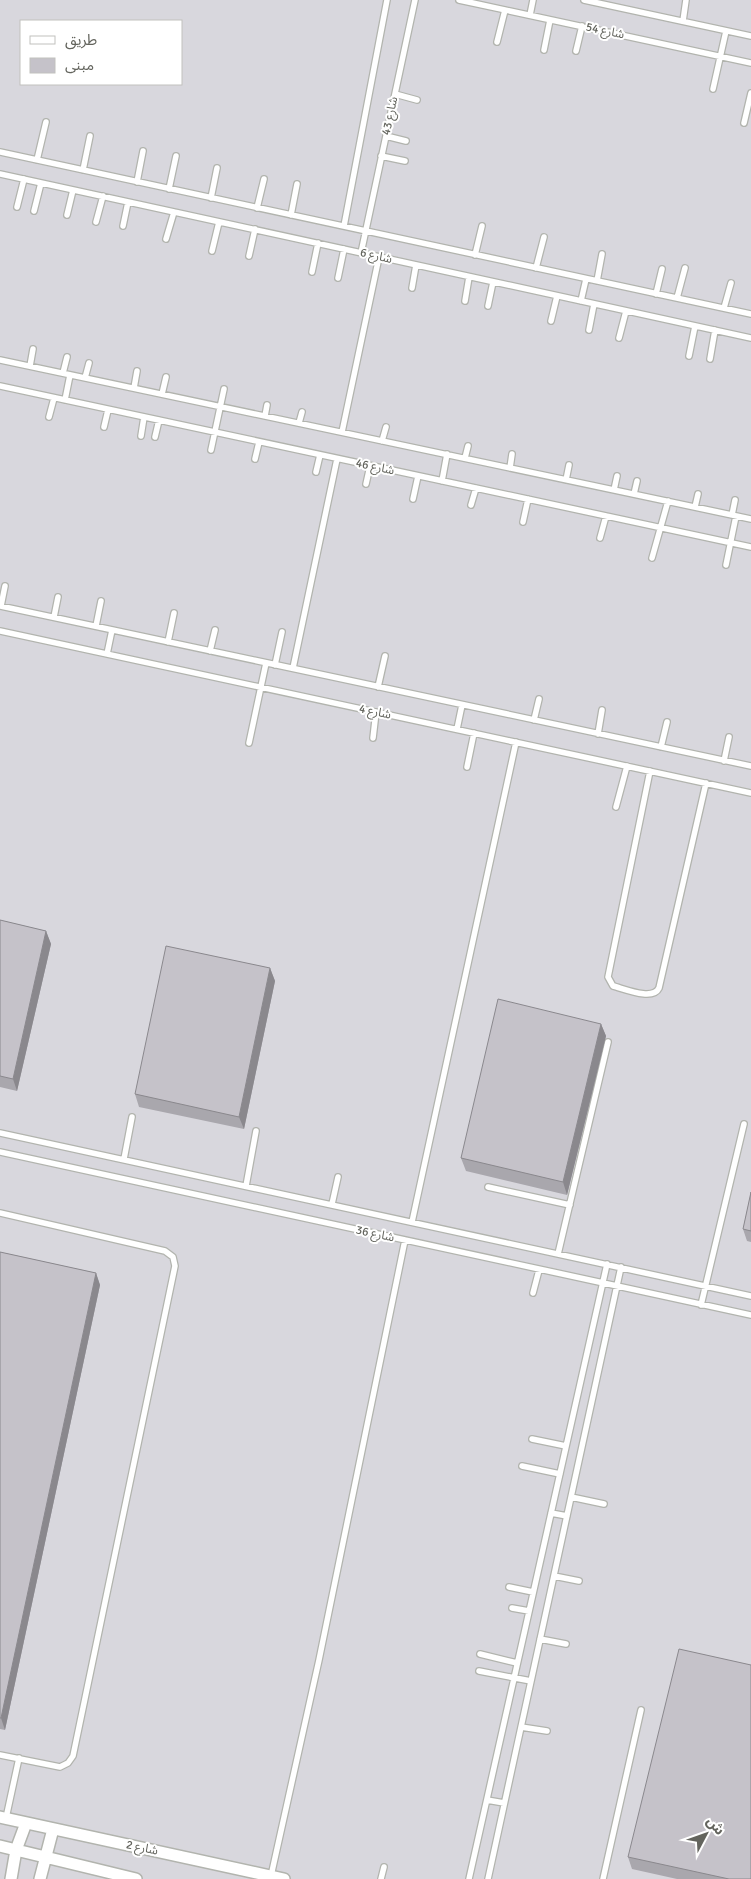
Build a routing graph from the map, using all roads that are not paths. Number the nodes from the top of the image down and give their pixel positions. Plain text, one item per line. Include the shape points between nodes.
1 (387, 0) edge
2 (415, 0) edge
3 (459, 0) edge
4 (533, 0) edge
5 (584, 0) edge
6 (616, 0) edge
7 (686, 0) edge
8 (615, 7) junction
9 (506, 10) junction
10 (530, 15) junction
11 (550, 20) junction
12 (682, 22) junction
13 (582, 26) junction
14 (726, 31) junction
15 (751, 35) edge
16 (497, 42) dead end
17 (544, 50) dead end
18 (576, 51) dead end
19 (720, 56) junction
20 (751, 63) edge
21 (713, 89) dead end
22 (751, 93) edge
23 (395, 94) junction
24 (417, 100) dead end
25 (46, 122) dead end
26 (744, 123) dead end
27 (90, 136) dead end
28 (386, 136) junction
29 (406, 141) dead end
30 (142, 151) dead end
31 (0, 152) edge
32 (176, 156) dead end
33 (381, 156) junction
34 (37, 160) junction
35 (405, 161) dead end
36 (218, 168) dead end
37 (83, 170) junction
38 (0, 174) edge
39 (24, 179) junction
40 (264, 179) dead end
41 (137, 182) junction
42 (41, 183) junction
43 (297, 184) dead end
44 (168, 188) junction
45 (72, 190) junction
46 (103, 196) junction
47 (211, 198) junction
48 (128, 202) junction
49 (17, 207) dead end
50 (257, 208) junction
51 (34, 211) dead end
52 (174, 212) junction
53 (67, 215) dead end
54 (291, 215) junction
55 (96, 222) dead end
56 (219, 222) junction
57 (123, 226) dead end
58 (344, 226) junction
59 (482, 226) dead end
60 (255, 229) junction
61 (365, 231) junction
62 (544, 237) dead end
63 (166, 239) dead end
64 (318, 243) junction
65 (344, 249) junction
66 (212, 251) dead end
67 (361, 253) junction
68 (602, 254) dead end
69 (475, 255) junction
70 (249, 256) dead end
71 (378, 257) junction
72 (416, 265) junction
73 (536, 268) junction
74 (685, 268) dead end
75 (662, 269) dead end
76 (312, 272) dead end
77 (469, 277) junction
78 (338, 278) dead end
79 (586, 279) junction
80 (597, 281) junction
81 (494, 282) junction
82 (731, 284) dead end
83 (412, 288) dead end
84 (656, 294) junction
85 (557, 296) junction
86 (677, 298) junction
87 (464, 301) dead end
88 (581, 301) junction
89 (594, 304) junction
90 (488, 306) dead end
91 (724, 308) junction
92 (626, 311) junction
93 (751, 314) edge
94 (552, 321) dead end
95 (694, 326) junction
96 (589, 330) dead end
97 (715, 330) junction
98 (619, 338) dead end
99 (751, 338) edge
100 (33, 350) dead end
101 (689, 356) dead end
102 (67, 357) dead end
103 (710, 359) dead end
104 (0, 360) edge
105 (89, 363) dead end
106 (30, 366) junction
107 (137, 371) dead end
108 (63, 373) junction
109 (70, 374) junction
110 (166, 377) dead end
111 (85, 378) junction
112 (0, 386) edge
113 (134, 388) junction
114 (224, 389) dead end
115 (162, 394) junction
116 (54, 398) junction
117 (65, 400) junction
118 (267, 405) dead end
119 (220, 406) junction
120 (108, 410) junction
121 (302, 412) dead end
122 (265, 416) junction
123 (49, 417) dead end
124 (144, 417) junction
125 (159, 420) junction
126 (299, 423) junction
127 (386, 427) dead end
128 (104, 428) dead end
129 (215, 432) junction
130 (342, 432) junction
131 (141, 436) dead end
132 (155, 437) dead end
133 (382, 441) junction
134 (259, 442) junction
135 (468, 446) dead end
136 (211, 450) dead end
137 (447, 454) junction
138 (512, 454) dead end
139 (320, 455) junction
140 (465, 458) junction
141 (255, 459) dead end
142 (337, 459) junction
143 (569, 465) dead end
144 (370, 466) junction
145 (510, 468) junction
146 (316, 472) dead end
147 (418, 476) junction
148 (617, 476) dead end
149 (566, 480) junction
150 (442, 481) junction
151 (637, 481) dead end
152 (366, 484) dead end
153 (476, 488) junction
154 (614, 490) junction
155 (634, 494) junction
156 (698, 494) dead end
157 (413, 499) dead end
158 (528, 499) junction
159 (735, 500) dead end
160 (668, 501) junction
161 (471, 505) dead end
162 (695, 507) junction
163 (606, 516) junction
164 (734, 516) junction
165 (751, 517) edge
166 (523, 522) dead end
167 (661, 528) junction
168 (600, 538) dead end
169 (730, 543) junction
170 (751, 547) edge
171 (652, 558) dead end
172 (726, 565) dead end
173 (5, 586) dead end
174 (58, 597) dead end
175 (101, 601) dead end
176 (1, 606) edge
177 (174, 613) dead end
178 (54, 617) junction
179 (96, 626) junction
180 (112, 630) junction
181 (215, 630) dead end
182 (0, 631) edge
183 (282, 632) dead end
184 (168, 642) junction
185 (210, 651) junction
186 (107, 654) junction
187 (385, 656) dead end
188 (266, 662) junction
189 (275, 665) junction
190 (293, 668) junction
191 (260, 687) junction
192 (378, 687) junction
193 (539, 699) dead end
194 (462, 705) junction
195 (602, 710) dead end
196 (376, 712) junction
197 (534, 720) junction
198 (667, 722) dead end
199 (457, 729) junction
200 (474, 733) junction
201 (598, 734) junction
202 (729, 737) dead end
203 (373, 738) dead end
204 (516, 742) junction
205 (249, 743) dead end
206 (661, 747) junction
207 (724, 761) junction
208 (627, 766) junction
209 (751, 766) edge
210 (467, 767) dead end
211 (650, 771) junction
212 (706, 783) junction
213 (751, 793) edge
214 (616, 807) dead end
215 (608, 1042) dead end
216 (132, 1117) dead end
217 (744, 1124) dead end
218 (256, 1131) dead end
219 (0, 1132) edge
220 (0, 1152) edge
221 (124, 1159) junction
222 (338, 1177) dead end
223 (246, 1186) junction
224 (488, 1187) dead end
225 (332, 1204) junction
226 (570, 1205) junction
227 (0, 1213) edge
228 (412, 1222) junction
229 (405, 1240) junction
230 (558, 1254) junction
231 (606, 1264) junction
232 (621, 1267) junction
233 (539, 1270) junction
234 (602, 1283) junction
235 (616, 1286) junction
236 (706, 1286) junction
237 (533, 1293) dead end
238 (751, 1296) edge
239 (701, 1305) junction
240 (751, 1315) edge
241 (532, 1439) dead end
242 (566, 1446) junction
243 (522, 1466) dead end
244 (560, 1474) junction
245 (571, 1497) junction
246 (604, 1504) dead end
247 (551, 1514) junction
248 (567, 1516) junction
249 (554, 1576) junction
250 (579, 1581) dead end
251 (509, 1587) dead end
252 (533, 1592) junction
253 (512, 1608) dead end
254 (529, 1611) junction
255 (540, 1639) junction
256 (566, 1644) dead end
257 (480, 1654) dead end
258 (518, 1662) junction
259 (479, 1670) dead end
260 (514, 1677) junction
261 (531, 1681) junction
262 (641, 1710) dead end
263 (521, 1727) junction
264 (547, 1731) dead end
265 (0, 1755) edge
266 (19, 1758) junction
267 (487, 1800) junction
268 (504, 1803) junction
269 (3, 1818) edge
270 (26, 1823) junction
271 (54, 1829) junction
272 (0, 1846) edge
273 (16, 1850) junction
274 (45, 1856) junction
275 (384, 1867) dead end
276 (280, 1878) edge
277 (11, 1879) edge
278 (40, 1879) edge
279 (136, 1879) edge
280 (381, 1879) edge
281 (469, 1879) edge
282 (488, 1879) edge
283 (602, 1879) edge

1 - 58 lane, شارع 43
2 - 23 lane, شارع 43
3 - 9 lane, شارع 54
4 - 10 lane
5 - 8 lane, شارع 54
6 - 8 lane
7 - 12 lane
8 - 12 lane, شارع 54
9 - 10 lane, شارع 54
9 - 16 lane
10 - 11 lane, شارع 54
11 - 13 lane, شارع 54
11 - 17 lane
12 - 14 lane, شارع 54
13 - 18 lane
13 - 19 lane, شارع 54
14 - 15 lane, شارع 54
14 - 19 lane
19 - 20 lane, شارع 54
19 - 21 lane
22 - 26 lane
23 - 24 lane
23 - 28 lane, شارع 43
25 - 34 lane
27 - 37 lane
28 - 29 lane
28 - 33 lane, شارع 43
30 - 41 lane
31 - 34 lane, شارع 6
32 - 44 lane
33 - 35 lane
33 - 61 lane, شارع 43
34 - 37 lane, شارع 6
36 - 47 lane
37 - 41 lane, شارع 6
38 - 39 lane, شارع 6
39 - 42 lane, شارع 6
39 - 49 lane
40 - 50 lane
41 - 44 lane, شارع 6
42 - 45 lane, شارع 6
42 - 51 lane
43 - 54 lane
44 - 47 lane, شارع 6
45 - 46 lane, شارع 6
45 - 53 lane
46 - 48 lane, شارع 6
46 - 55 lane
47 - 50 lane, شارع 6
48 - 52 lane, شارع 6
48 - 57 lane
50 - 54 lane, شارع 6
52 - 56 lane, شارع 6
52 - 63 lane
54 - 58 lane, شارع 6
56 - 60 lane, شارع 6
56 - 66 lane
58 - 61 lane, شارع 6
59 - 69 lane
60 - 64 lane, شارع 6
60 - 70 lane
61 - 67 lane, شارع 43
61 - 69 lane, شارع 6
62 - 73 lane
64 - 65 lane, شارع 6
64 - 76 lane
65 - 67 lane, شارع 6
65 - 78 lane
67 - 71 lane, شارع 6
68 - 80 lane
69 - 73 lane, شارع 6
71 - 72 lane, شارع 6
71 - 130 lane
72 - 77 lane, شارع 6
72 - 83 lane
73 - 79 lane, شارع 6
74 - 86 lane
75 - 84 lane
77 - 81 lane, شارع 6
77 - 87 lane
79 - 80 lane, شارع 6
79 - 88 lane
80 - 84 lane, شارع 6
81 - 85 lane, شارع 6
81 - 90 lane
82 - 91 lane
84 - 86 lane, شارع 6
85 - 88 lane, شارع 6
85 - 94 lane
86 - 91 lane, شارع 6
88 - 89 lane, شارع 6
89 - 92 lane, شارع 6
89 - 96 lane
91 - 93 lane, شارع 6
92 - 95 lane, شارع 6
92 - 98 lane
95 - 97 lane, شارع 6
95 - 101 lane
97 - 99 lane, شارع 6
97 - 103 lane
100 - 106 lane
102 - 108 lane
104 - 106 lane
105 - 111 lane
106 - 108 lane
107 - 113 lane
108 - 109 lane
109 - 111 lane
109 - 117 lane
110 - 115 lane
111 - 113 lane
112 - 116 lane, شارع 46
113 - 115 lane
114 - 119 lane
115 - 119 lane
116 - 117 lane, شارع 46
116 - 123 lane
117 - 120 lane, شارع 46
118 - 122 lane
119 - 122 lane
119 - 129 lane
120 - 124 lane, شارع 46
120 - 128 lane
121 - 126 lane
122 - 126 lane
124 - 125 lane, شارع 46
124 - 131 lane
125 - 129 lane, شارع 46
125 - 132 lane
126 - 130 lane
127 - 133 lane
129 - 134 lane, شارع 46
129 - 136 lane
130 - 133 lane
133 - 137 lane
134 - 139 lane, شارع 46
134 - 141 lane
135 - 140 lane
137 - 140 lane
137 - 150 lane
138 - 145 lane
139 - 142 lane, شارع 46
139 - 146 lane
140 - 145 lane
142 - 144 lane, شارع 46
142 - 190 lane
143 - 149 lane
144 - 147 lane, شارع 46
144 - 152 lane
145 - 149 lane
147 - 150 lane, شارع 46
147 - 157 lane
148 - 154 lane
149 - 154 lane
150 - 153 lane, شارع 46
151 - 155 lane
153 - 158 lane, شارع 46
153 - 161 lane
154 - 155 lane
155 - 160 lane
156 - 162 lane
158 - 163 lane, شارع 46
158 - 166 lane
159 - 164 lane
160 - 162 lane
160 - 167 lane
162 - 164 lane
163 - 167 lane, شارع 46
163 - 168 lane
164 - 165 lane
164 - 169 lane
167 - 169 lane, شارع 46
167 - 171 lane
169 - 170 lane, شارع 46
169 - 172 lane
173 - 176 lane
174 - 178 lane
175 - 179 lane
176 - 178 lane, شارع 4
177 - 184 lane
178 - 179 lane, شارع 4
179 - 180 lane, شارع 4
180 - 184 lane, شارع 4
180 - 186 lane
181 - 185 lane
182 - 186 lane, شارع 4
183 - 189 lane
184 - 185 lane, شارع 4
185 - 188 lane, شارع 4
186 - 191 lane, شارع 4
187 - 192 lane
188 - 189 lane, شارع 4
188 - 191 lane
189 - 190 lane, شارع 4
190 - 192 lane, شارع 4
191 - 196 lane, شارع 4
191 - 205 lane
192 - 194 lane, شارع 4
193 - 197 lane
194 - 197 lane, شارع 4
194 - 199 lane
195 - 201 lane
196 - 199 lane, شارع 4
196 - 203 lane
197 - 201 lane, شارع 4
198 - 206 lane
199 - 200 lane, شارع 4
200 - 204 lane, شارع 4
200 - 210 lane
201 - 206 lane, شارع 4
202 - 207 lane
204 - 208 lane, شارع 4
204 - 228 lane
206 - 207 lane, شارع 4
207 - 209 lane, شارع 4
208 - 211 lane, شارع 4
208 - 214 lane
211 - 212 lane, شارع 4
211 - 212 lane via 608,977 614,986 651,995 658,992
212 - 213 lane, شارع 4
215 - 226 lane
216 - 221 lane
217 - 236 lane
218 - 223 lane
219 - 221 lane, شارع 36
220 - 229 lane, شارع 36
221 - 223 lane, شارع 36
222 - 225 lane
223 - 225 lane, شارع 36
224 - 226 lane
225 - 228 lane, شارع 36
226 - 230 lane
227 - 266 lane via 166,1251 173,1257 175,1266 73,1756 60,1767
228 - 230 lane, شارع 36
229 - 233 lane, شارع 36
229 - 276 lane via 319,1660
230 - 231 lane, شارع 36
231 - 232 lane, شارع 36
231 - 234 lane
232 - 235 lane
232 - 236 lane, شارع 36
233 - 234 lane, شارع 36
233 - 237 lane
234 - 235 lane, شارع 36
234 - 242 lane
235 - 239 lane, شارع 36
235 - 245 lane
236 - 238 lane, شارع 36
236 - 239 lane
239 - 240 lane, شارع 36
241 - 242 lane
242 - 244 lane
243 - 244 lane
244 - 247 lane
245 - 246 lane
245 - 248 lane
247 - 248 lane
247 - 252 lane
248 - 249 lane
249 - 250 lane
249 - 255 lane
251 - 252 lane
252 - 254 lane
253 - 254 lane
254 - 258 lane
255 - 256 lane
255 - 261 lane
257 - 258 lane
258 - 260 lane
259 - 260 lane
260 - 261 lane
260 - 267 lane
261 - 263 lane
262 - 283 lane
263 - 264 lane
263 - 268 lane
265 - 266 lane
266 - 269 lane
267 - 268 lane
267 - 281 lane
268 - 282 lane
269 - 270 street, شارع 2
270 - 271 street, شارع 2
270 - 273 street
271 - 274 street
271 - 276 street, شارع 2
272 - 273 street
273 - 274 street
273 - 277 street
274 - 278 street
274 - 279 street
275 - 280 lane

